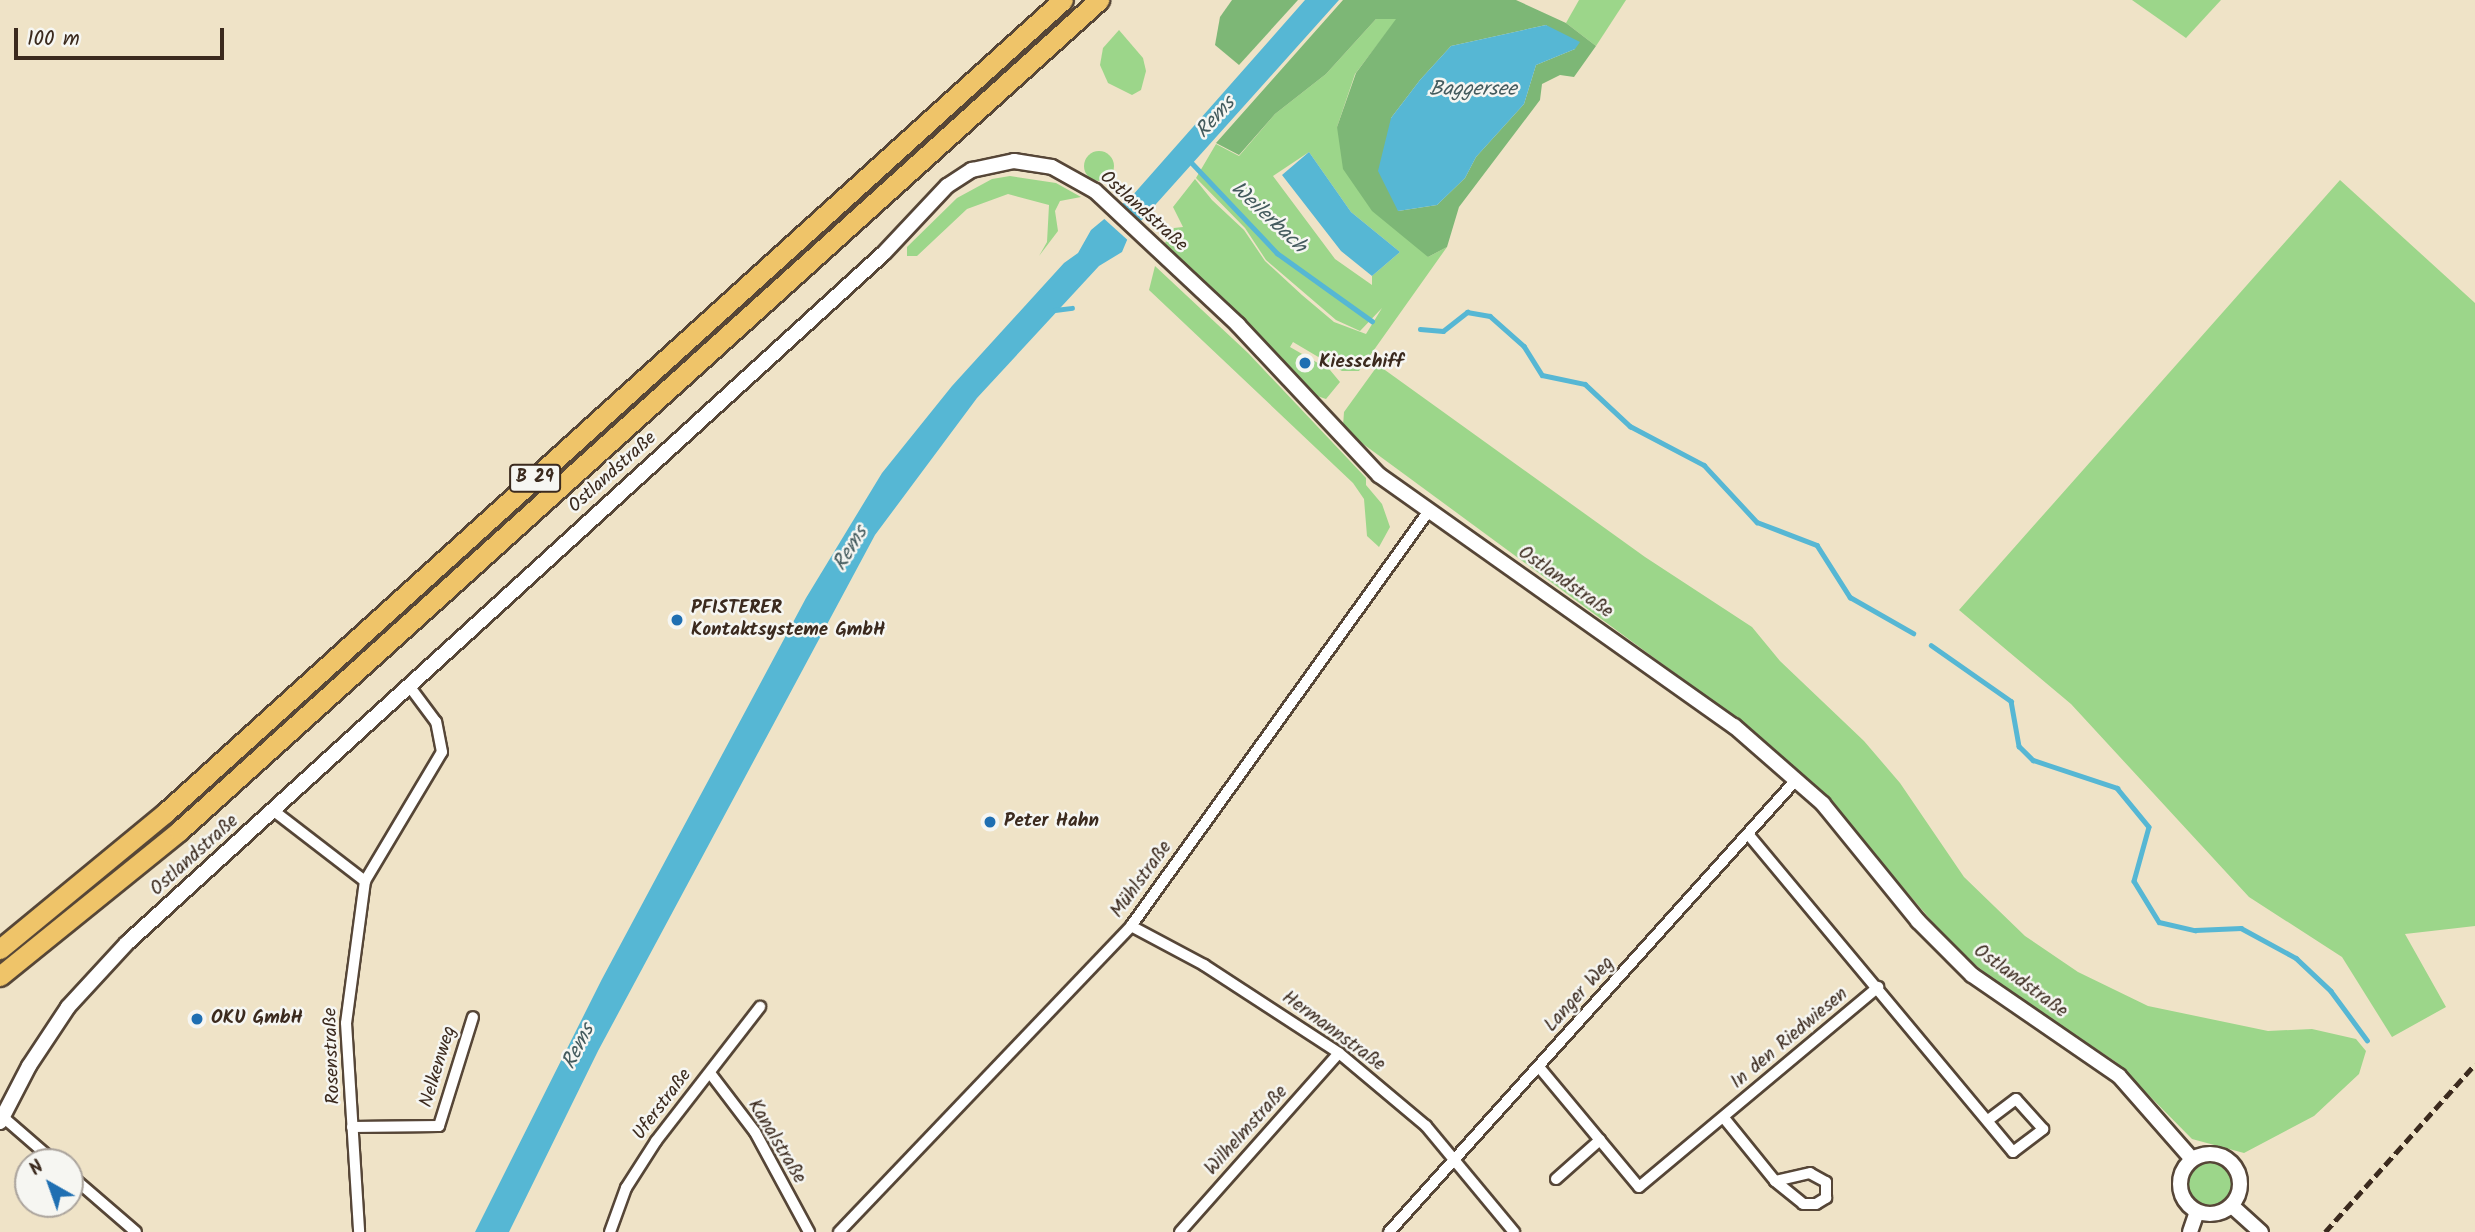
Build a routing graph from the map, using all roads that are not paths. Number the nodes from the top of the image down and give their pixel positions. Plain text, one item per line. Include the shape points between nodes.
1 (1063, 0) edge
2 (1099, 0) edge
3 (1428, 512) junction
4 (410, 687) junction
5 (1796, 780) junction
6 (274, 811) junction
7 (1748, 834) junction
8 (365, 881) junction
9 (1132, 926) junction
10 (0, 949) edge
11 (0, 976) edge
12 (1878, 987) junction
13 (760, 1007) dead end
14 (473, 1017) dead end
15 (1339, 1053) junction
16 (1539, 1067) junction
17 (710, 1073) junction
18 (1724, 1118) junction
19 (1, 1119) edge
20 (1989, 1119) junction
21 (352, 1128) junction
22 (1600, 1140) junction
23 (37, 1148) edge
24 (2192, 1159) junction
25 (1453, 1161) junction
26 (1556, 1179) dead end
27 (1775, 1181) dead end
28 (84, 1187) edge
29 (2232, 1206) junction
30 (2197, 1212) junction
31 (136, 1232) edge
32 (359, 1232) edge
33 (610, 1232) edge
34 (809, 1232) edge
35 (839, 1232) edge
36 (1180, 1232) edge
37 (1388, 1232) edge
38 (1514, 1232) edge
39 (2190, 1232) edge
40 (2261, 1232) edge

1 - 10 highway, B 29 via 165,813
2 - 11 highway, B 29 via 179,831
3 - 4 street, Ostlandstraße via 1351,448 1238,325 1095,191 1064,172 1027,161 1000,162 959,177 884,253
3 - 5 street, Ostlandstraße via 1734,726
3 - 9 street, Mühlstraße
4 - 6 street, Ostlandstraße
4 - 8 street, Rosenstraße via 436,722 442,752
5 - 7 street, Langer Weg
5 - 24 street, Ostlandstraße via 1851,836 1918,921 1972,975 2119,1076
6 - 8 street
6 - 19 street, Ostlandstraße via 89,982 38,1050
7 - 12 street, In den Riedwiesen
7 - 16 street, Langer Weg
8 - 21 street, Rosenstraße via 346,1023
9 - 15 street, Hermannstraße via 1203,965
9 - 35 street, Mühlstraße
12 - 18 street, In den Riedwiesen
12 - 20 street, In den Riedwiesen
13 - 17 street, Uferstraße
14 - 21 street, Nelkenweg via 439,1126
15 - 25 street, Hermannstraße via 1426,1126
15 - 36 street, Wilhelmstraße
16 - 22 street, In den Riedwiesen
16 - 25 street, Langer Weg
17 - 33 street, Uferstraße via 626,1188
17 - 34 street, Kanalstraße via 755,1132
18 - 22 street, In den Riedwiesen via 1639,1187
18 - 27 street
19 - 23 street
20 - 20 street, In den Riedwiesen via 2016,1099 2043,1129 2013,1152
21 - 32 street, Rosenstraße
22 - 26 street
24 - 29 street via 2212,1153 2231,1161 2240,1179
24 - 30 street via 2179,1187
25 - 37 street, Langer Weg
25 - 38 street, Hermannstraße
28 - 31 street
29 - 30 street via 2215,1214
29 - 40 street
30 - 39 street

